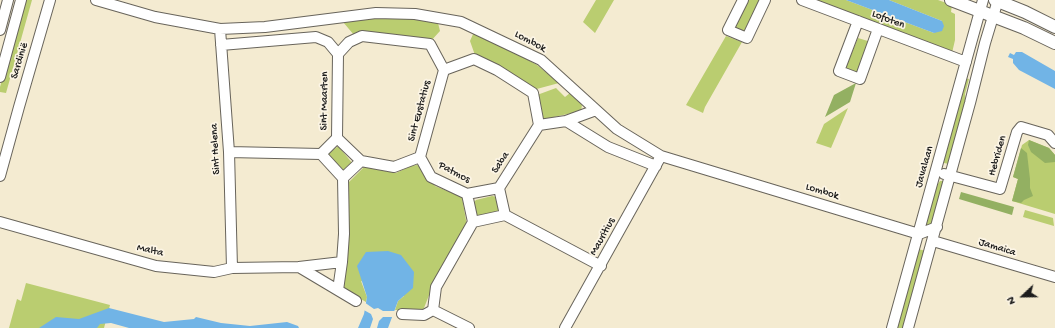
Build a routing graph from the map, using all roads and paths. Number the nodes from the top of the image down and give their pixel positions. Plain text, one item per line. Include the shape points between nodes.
1 (8, 0) edge
2 (21, 0) edge
3 (50, 0) edge
4 (96, 0) edge
5 (743, 0) edge
6 (765, 0) edge
7 (802, 0) edge
8 (951, 0) edge
9 (997, 0) edge
10 (981, 6) edge
11 (993, 17) junction
12 (314, 21) junction
13 (858, 21) junction
14 (1055, 27) edge
15 (220, 29) junction
16 (878, 29) junction
17 (0, 30) edge
18 (316, 37) junction
19 (1055, 43) edge
20 (221, 45) junction
21 (338, 54) junction
22 (966, 62) junction
23 (444, 70) junction
24 (0, 77) edge
25 (596, 110) junction
26 (566, 121) junction
27 (539, 125) junction
28 (337, 138) junction
29 (1055, 143) edge
30 (228, 152) junction
31 (321, 154) junction
32 (661, 156) junction
33 (420, 157) junction
34 (361, 161) junction
35 (656, 166) junction
36 (936, 172) junction
37 (0, 176) edge
38 (949, 176) junction
39 (343, 178) junction
40 (499, 188) junction
41 (467, 194) junction
42 (505, 215) junction
43 (0, 222) edge
44 (472, 222) junction
45 (937, 227) junction
46 (919, 234) junction
47 (933, 241) junction
48 (342, 262) junction
49 (601, 266) junction
50 (299, 267) junction
51 (232, 268) junction
52 (1055, 277) edge
53 (338, 290) junction
54 (356, 301) dead end
55 (433, 310) junction
56 (402, 314) dead end
57 (469, 328) edge
58 (565, 328) edge
59 (892, 328) edge
60 (908, 328) edge

1 - 17 street
2 - 24 street
3 - 37 street, Sardinië
4 - 15 street, Lombok via 155,16
5 - 6 street via 728,30 746,38
7 - 13 street, Lofoten
8 - 10 street
9 - 11 street
9 - 14 street
10 - 11 street
10 - 22 street, Javalaan
11 - 19 street
11 - 38 street
12 - 15 street, Lombok
12 - 18 street
12 - 25 street, Lombok via 376,13 415,14 461,22 541,60
13 - 16 street, Lofoten
13 - 16 street via 839,71 846,74 860,79
15 - 20 street, Sint Helena
16 - 22 street, Lofoten
18 - 20 street
18 - 21 street via 328,42
20 - 30 street, Sint Helena
21 - 23 street via 349,42 362,36 430,44
21 - 28 street, Sint Maarten
22 - 36 street, Javalaan
23 - 27 street via 474,59 497,70 533,93
23 - 33 street, Sint Eustatius
25 - 26 street
25 - 32 street, Lombok via 617,129
26 - 27 street
26 - 35 street via 608,147
27 - 40 street, Saba
28 - 31 street
28 - 34 street, Sint Maarten
29 - 38 street, Hebriden via 1048,135 1021,127 1017,132 1000,190
30 - 31 street
30 - 51 street, Sint Helena
31 - 39 street
32 - 35 street, Mauritius
32 - 46 street, Lombok
33 - 34 street via 394,167
33 - 41 street, Patmos via 431,177
34 - 39 street
35 - 49 street, Mauritius
36 - 38 street, Hebriden
36 - 46 street, Javalaan
38 - 45 street
39 - 48 street
40 - 41 street, Patmos
40 - 42 street, Saba
41 - 44 street
42 - 44 street
42 - 49 street
43 - 51 street, Malta via 156,266 214,272
44 - 55 street via 436,287
45 - 46 street
45 - 47 street
46 - 59 street, Javalaan
47 - 52 street, Jamaica
47 - 60 street
48 - 50 street, Malta
48 - 53 street
49 - 58 street, Mauritius
50 - 51 street, Malta
50 - 53 street
53 - 54 street
55 - 56 street via 424,315
55 - 57 street

